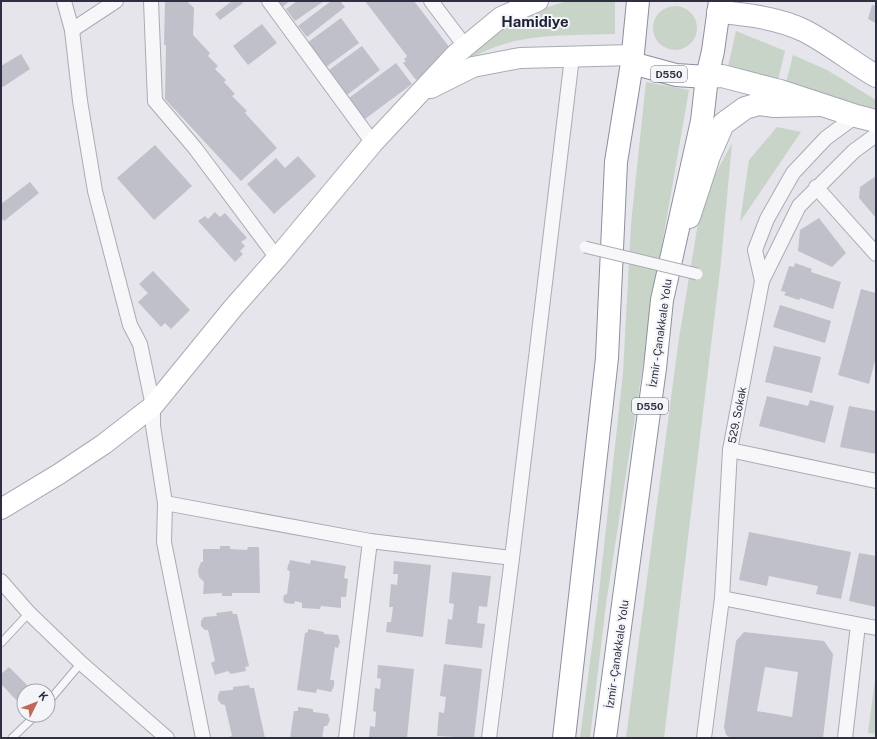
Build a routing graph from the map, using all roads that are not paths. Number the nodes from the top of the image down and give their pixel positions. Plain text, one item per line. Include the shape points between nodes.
1 (64, 1) edge
2 (116, 1) edge
3 (151, 1) edge
4 (269, 1) edge
5 (431, 1) edge
6 (538, 1) edge
7 (638, 1) edge
8 (761, 1) edge
9 (717, 5) edge
10 (790, 25) junction
11 (72, 30) junction
12 (465, 46) junction
13 (572, 56) junction
14 (632, 59) junction
15 (876, 76) edge
16 (707, 77) junction
17 (822, 106) junction
18 (866, 118) edge
19 (876, 135) edge
20 (374, 143) junction
21 (816, 187) junction
22 (585, 247) dead end
23 (876, 254) edge
24 (277, 258) junction
25 (697, 274) dead end
26 (762, 281) junction
27 (662, 300) junction
28 (153, 406) junction
29 (730, 450) junction
30 (876, 481) edge
31 (165, 503) junction
32 (1, 509) edge
33 (370, 542) junction
34 (512, 558) junction
35 (1, 581) edge
36 (722, 598) junction
37 (29, 613) junction
38 (858, 625) junction
39 (876, 628) edge
40 (1, 643) edge
41 (81, 663) junction
42 (56, 693) edge
43 (28, 723) edge
44 (565, 732) edge
45 (12, 738) edge
46 (167, 738) edge
47 (203, 738) edge
48 (346, 738) edge
49 (488, 738) edge
50 (606, 738) edge
51 (704, 738) edge
52 (845, 738) edge

1 - 11 street
2 - 11 street
3 - 24 street via 155,101 195,148
4 - 20 street
5 - 12 street
6 - 12 main road via 501,17
7 - 14 main road
8 - 10 main road
9 - 10 main road
9 - 16 main road, İzmir - Çanakkale Yolu / D550 via 713,51
10 - 15 main road via 814,36
11 - 28 street via 80,101 95,191 130,325 140,344
12 - 20 main road
13 - 14 main road
13 - 20 main road via 520,58 473,67 432,87
13 - 34 street
14 - 16 main road, D550 via 676,75
14 - 44 main road via 616,162 607,358
16 - 17 main road via 722,76 780,91
16 - 27 main road, İzmir - Çanakkale Yolu / D550 via 702,121
17 - 18 main road
17 - 27 main road via 759,104 745,108 723,124 708,156
18 - 26 street via 826,138 793,173 770,212 755,250
19 - 21 street via 854,151
20 - 24 main road
21 - 23 street
21 - 26 street via 799,206
22 - 25 street, bridge
24 - 28 main road
26 - 29 street, 529. Sokak
27 - 50 main road, İzmir - Çanakkale Yolu / D550
28 - 31 street via 152,426
28 - 32 main road via 60,474
29 - 30 street, 529. Sokak
29 - 36 street
31 - 33 street
31 - 47 street via 164,542
33 - 34 street
33 - 48 street
34 - 49 street
35 - 37 street
36 - 38 street
36 - 51 street
37 - 40 lane
37 - 41 street
38 - 39 street
38 - 52 street
41 - 42 lane
41 - 46 street
43 - 45 lane

